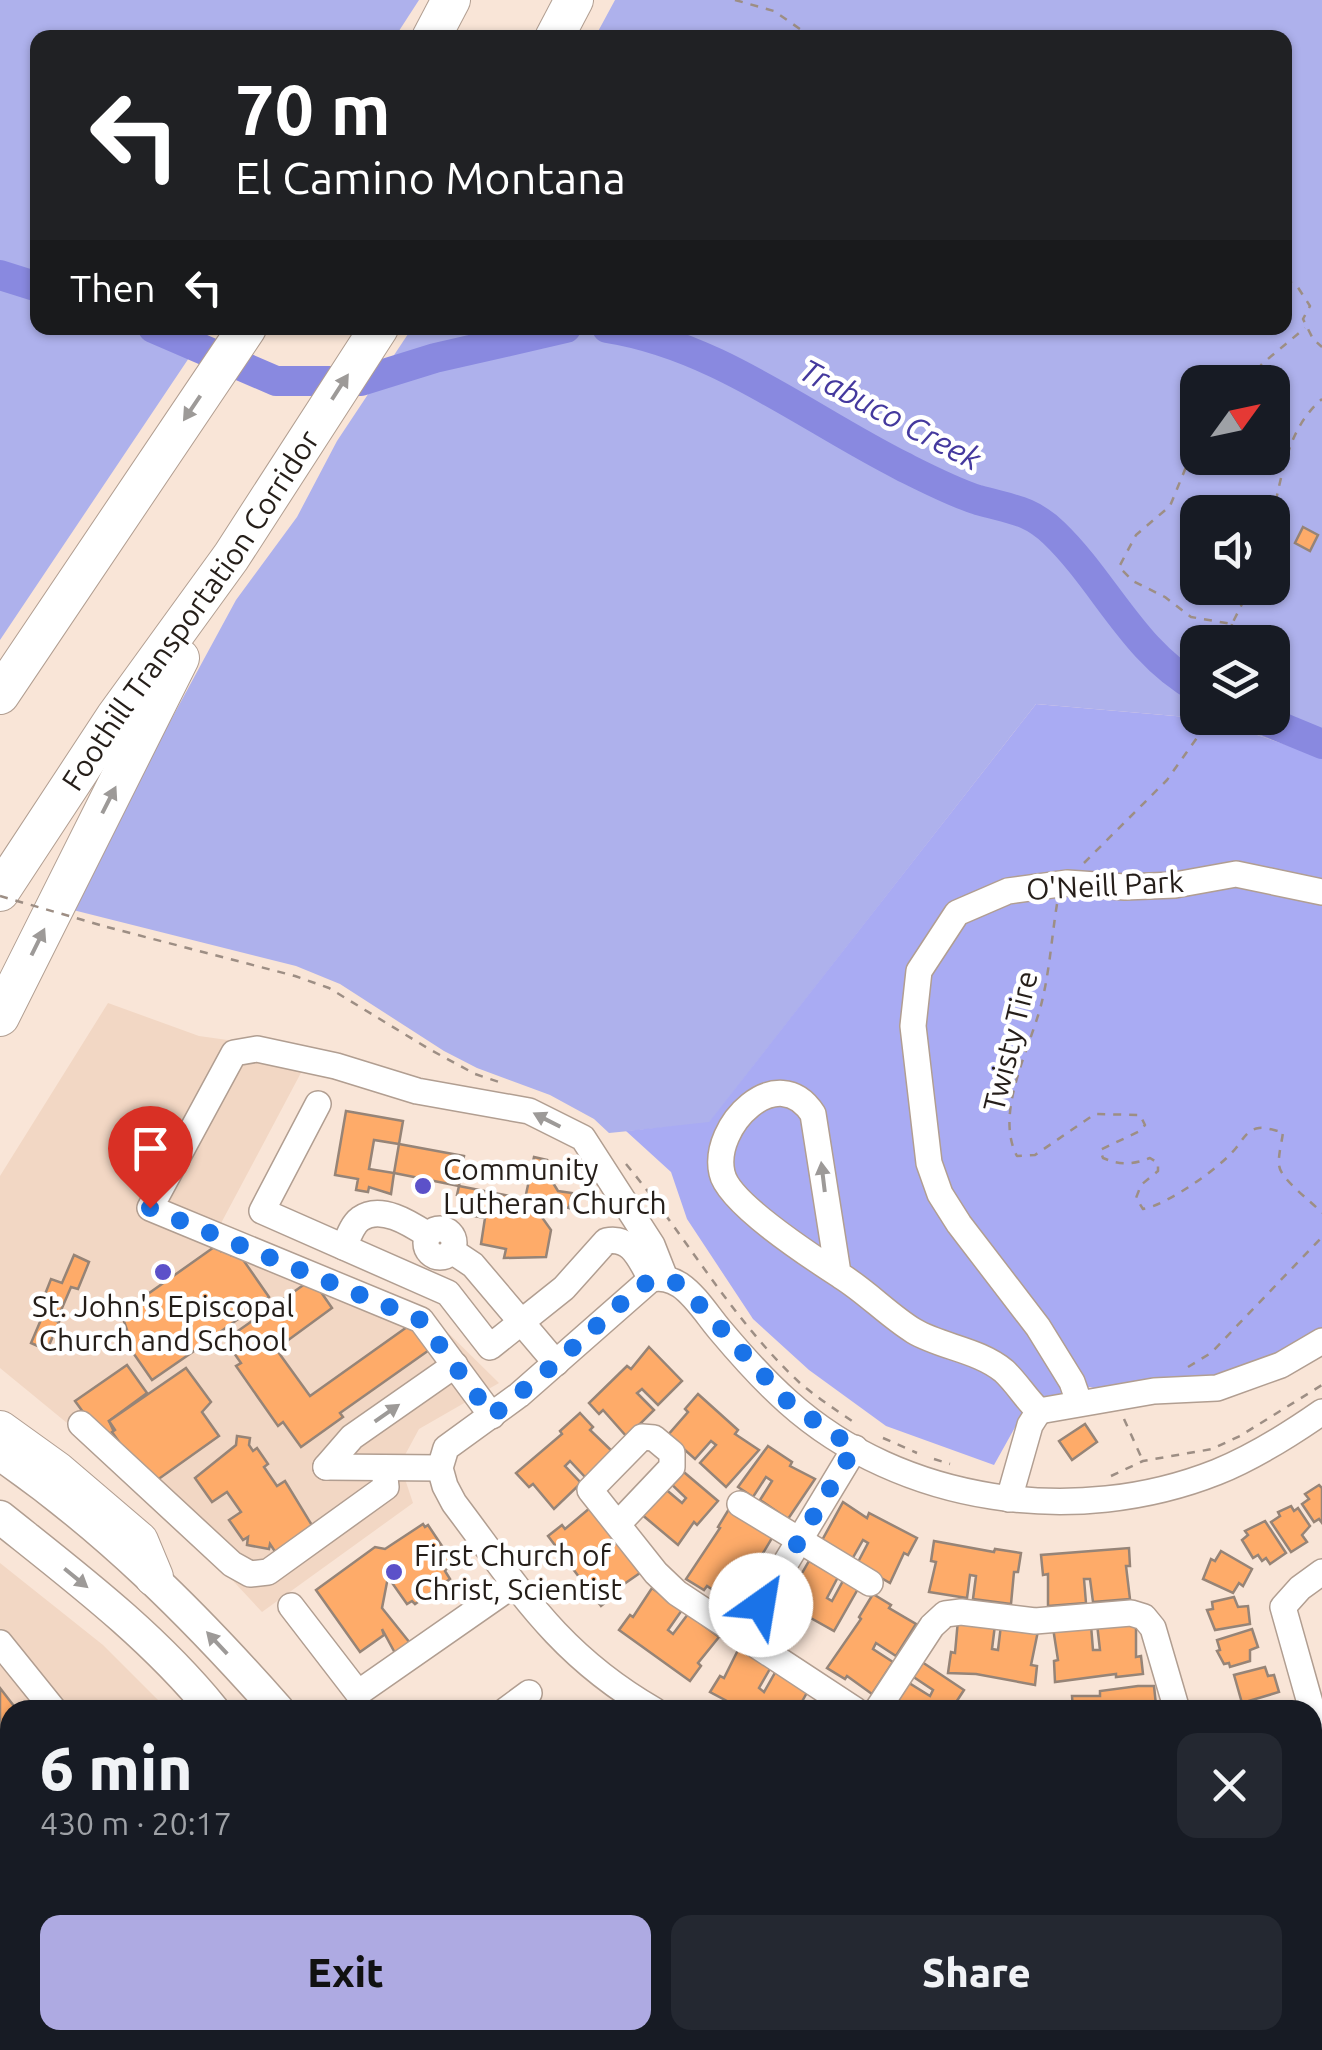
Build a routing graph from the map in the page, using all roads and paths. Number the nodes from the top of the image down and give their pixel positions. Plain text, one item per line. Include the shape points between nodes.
1 (451, 0) edge
2 (574, 0) edge
3 (735, 0) edge
4 (435, 30) edge
5 (558, 30) edge
6 (801, 30) edge
7 (1292, 283) edge
8 (1306, 328) junction
9 (242, 335) edge
10 (374, 335) edge
11 (1322, 347) edge
12 (1262, 365) edge
13 (1322, 399) edge
14 (1183, 475) edge
15 (1277, 495) edge
16 (1242, 605) edge
17 (1232, 624) joint
18 (0, 695) edge
19 (129, 726) junction
20 (1198, 735) edge
21 (1065, 883) junction
22 (1322, 892) edge
23 (0, 894) edge
24 (0, 1017) edge
25 (507, 1085) dead end
26 (318, 1104) dead end
27 (625, 1162) dead end
28 (1322, 1213) edge
29 (1322, 1238) edge
30 (344, 1247) junction
31 (838, 1273) junction
32 (652, 1281) junction
33 (520, 1324) junction
34 (1322, 1341) edge
35 (556, 1363) junction
36 (455, 1365) junction
37 (1322, 1385) edge
38 (1154, 1392) junction
39 (1079, 1402) junction
40 (1039, 1411) junction
41 (1322, 1412) edge
42 (492, 1416) junction
43 (81, 1424) dead end
44 (0, 1430) edge
45 (1129, 1430) dead end
46 (863, 1436) junction
47 (0, 1454) edge
48 (1143, 1461) junction
49 (954, 1465) dead end
50 (384, 1468) junction
51 (440, 1468) junction
52 (1106, 1478) dead end
53 (1009, 1499) junction
54 (740, 1504) dead end
55 (0, 1517) edge
56 (618, 1524) dead end
57 (800, 1542) junction
58 (1322, 1572) edge
59 (154, 1577) junction
60 (870, 1582) dead end
61 (513, 1585) junction
62 (291, 1606) dead end
63 (742, 1637) junction
64 (0, 1643) edge
65 (529, 1693) dead end
66 (46, 1700) edge
67 (205, 1700) edge
68 (269, 1700) edge
69 (520, 1700) edge
70 (638, 1700) edge
71 (840, 1700) edge
72 (884, 1700) edge
73 (1173, 1700) edge
74 (1309, 1700) edge

1 - 4 highway
2 - 5 highway
3 - 6 path via 774,11
7 - 8 path via 1310,306
8 - 11 path
8 - 12 path
9 -> 18 highway
19 -> 10 highway, Foothill Transportation Corridor
13 - 15 path via 1290,441
14 - 17 path via 1170,506 1136,535 1119,567 1192,616
16 - 17 path
19 - 23 highway, Foothill Transportation Corridor
24 -> 19 highway
20 - 21 path via 1167,780
21 - 22 street, O'Neill Park via 1149,887 1236,874
21 - 28 path, Twisty Tire via 1042,1001 1016,1077 1008,1140 1017,1156 1035,1155 1094,1114 1140,1116 1140,1131 1100,1150 1112,1162 1158,1163 1136,1198 1142,1209 1202,1178 1260,1127 1283,1132 1279,1167 1287,1183
21 - 39 street, O'Neill Park via 1008,891 958,913 919,971 913,1026 940,1194 1038,1327
23 - 25 path, bridge via 328,988 429,1050
26 - 30 street via 262,1211
27 - 46 path via 768,1351
29 - 38 path via 1212,1353
30 - 33 street via 448,1293 490,1347
30 - 33 street via 357,1221 369,1215 407,1220 428,1235 431,1253 452,1251 473,1265
31 -> 31 street via 812,1114 792,1093 756,1101 722,1145 723,1181 752,1211
31 - 40 street via 915,1332 1003,1371
32 - 33 street via 634,1249 606,1241
32 - 35 street
32 -> 36 street via 652,1245 584,1138 528,1110 416,1091 257,1049 234,1053 150,1208 421,1320
32 - 46 street via 685,1289 789,1403
33 - 35 street
34 - 38 street via 1218,1388
35 - 42 street
36 - 42 street
50 -> 36 street via 326,1467 352,1437
37 - 48 path via 1212,1449
38 - 39 street
39 - 40 street
40 - 53 street
41 - 53 street via 1256,1454 1176,1486 1106,1500
42 - 51 street via 446,1448
43 - 50 street via 250,1574 268,1572 386,1488
44 - 59 highway via 139,1541
45 - 48 path
46 - 49 path
46 - 53 street via 904,1472
46 - 57 street
47 - 59 main road
48 - 52 path
50 - 51 street
51 - 61 street via 454,1503
54 - 57 street
55 -> 67 main road via 108,1603
56 - 63 street via 666,1583
57 - 60 street
57 - 63 street
58 - 74 street via 1283,1607
68 -> 59 main road
61 - 62 street via 358,1693
61 - 70 street via 572,1652
63 - 71 street
64 - 66 street
65 - 69 street
72 - 73 street via 932,1626 945,1614 961,1612 1035,1621 1144,1617

